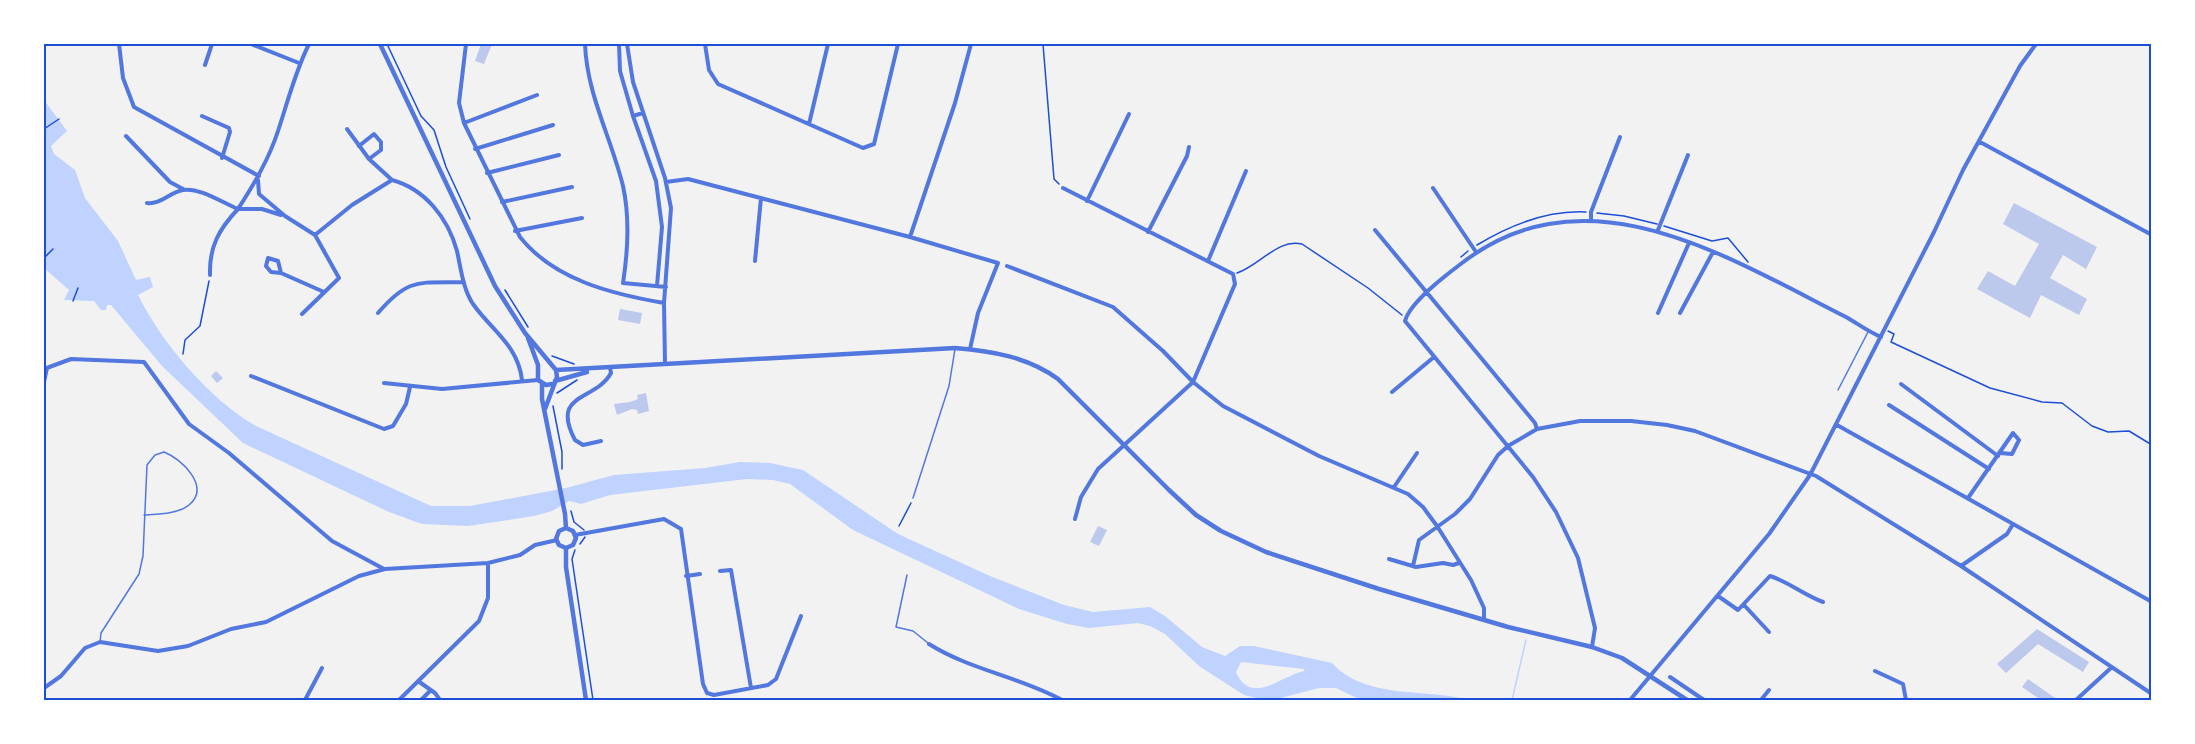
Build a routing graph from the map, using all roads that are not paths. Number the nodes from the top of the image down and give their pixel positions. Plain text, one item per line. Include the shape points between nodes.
1 (119, 44) edge
2 (212, 44) edge
3 (251, 44) edge
4 (309, 44) edge
5 (380, 44) edge
6 (466, 44) edge
7 (585, 44) edge
8 (619, 44) edge
9 (627, 44) edge
10 (705, 44) edge
11 (828, 44) edge
12 (898, 44) edge
13 (971, 44) edge
14 (2036, 44) edge
15 (299, 63) junction
16 (205, 65) dead end
17 (537, 94) dead end
18 (643, 113) junction
19 (1129, 114) dead end
20 (202, 116) dead end
21 (633, 116) junction
22 (464, 123) junction
23 (809, 124) junction
24 (553, 125) dead end
25 (647, 126) junction
26 (346, 129) dead end
27 (638, 129) junction
28 (126, 136) dead end
29 (1620, 137) dead end
30 (1980, 142) junction
31 (359, 146) junction
32 (1189, 147) dead end
33 (476, 148) junction
34 (559, 155) dead end
35 (1688, 155) dead end
36 (222, 158) junction
37 (369, 159) junction
38 (1246, 171) dead end
39 (487, 173) junction
40 (259, 176) junction
41 (392, 180) junction
42 (666, 182) junction
43 (572, 187) dead end
44 (1063, 188) road end
45 (1433, 188) dead end
46 (184, 189) junction
47 (761, 198) junction
48 (1087, 201) junction
49 (502, 202) junction
50 (147, 203) dead end
51 (238, 209) junction
52 (285, 216) junction
53 (582, 218) dead end
54 (1591, 220) junction
55 (1375, 230) dead end
56 (1658, 230) junction
57 (515, 231) junction
58 (1148, 232) junction
59 (315, 235) junction
60 (2151, 235) edge
61 (910, 237) junction
62 (1689, 243) junction
63 (1474, 250) junction
64 (1713, 252) junction
65 (755, 261) dead end
66 (1208, 261) junction
67 (1007, 266) dead end
68 (281, 273) junction
69 (210, 275) road end
70 (464, 282) junction
71 (657, 286) junction
72 (666, 287) junction
73 (324, 292) junction
74 (1426, 293) junction
75 (664, 303) junction
76 (378, 313) dead end
77 (1658, 313) dead end
78 (1680, 313) dead end
79 (302, 314) dead end
80 (1869, 330) junction
81 (528, 332) junction
82 (1881, 338) junction
83 (955, 348) junction
84 (970, 349) junction
85 (1434, 357) junction
86 (664, 364) junction
87 (551, 365) junction
88 (610, 367) junction
89 (45, 369) edge
90 (556, 370) junction
91 (576, 373) junction
92 (251, 376) dead end
93 (539, 377) junction
94 (522, 380) junction
95 (44, 382) edge
96 (1193, 382) junction
97 (384, 383) dead end
98 (554, 383) junction
99 (1901, 384) dead end
100 (410, 387) junction
101 (1838, 390) dead end
102 (1392, 392) dead end
103 (1889, 405) dead end
104 (545, 409) junction
105 (1837, 425) junction
106 (1537, 429) junction
107 (601, 441) dead end
108 (1124, 443) junction
109 (1508, 446) junction
110 (1417, 453) dead end
111 (1999, 455) junction
112 (1989, 469) junction
113 (1810, 475) junction
114 (1394, 487) junction
115 (913, 498) road end
116 (1968, 498) junction
117 (144, 515) junction
118 (1075, 519) dead end
119 (2013, 524) junction
120 (1437, 526) junction
121 (566, 528) junction
122 (575, 535) junction
123 (556, 540) junction
124 (566, 548) junction
125 (1389, 559) dead end
126 (488, 563) junction
127 (1459, 563) junction
128 (1413, 566) junction
129 (1961, 566) junction
130 (385, 569) junction
131 (720, 571) dead end
132 (700, 574) dead end
133 (907, 575) dead end
134 (686, 576) junction
135 (1718, 596) junction
136 (2151, 602) edge
137 (1823, 603) dead end
138 (1744, 605) junction
139 (801, 616) dead end
140 (1484, 620) junction
141 (1769, 632) dead end
142 (100, 642) junction
143 (929, 644) joint
144 (1592, 647) junction
145 (2112, 667) junction
146 (322, 668) dead end
147 (1875, 671) dead end
148 (1651, 676) junction
149 (1670, 677) dead end
150 (418, 681) junction
151 (44, 688) edge
152 (752, 688) junction
153 (431, 690) junction
154 (1769, 690) dead end
155 (2151, 694) edge
156 (305, 700) edge
157 (399, 700) edge
158 (422, 700) edge
159 (440, 700) edge
160 (586, 700) edge
161 (1062, 700) edge
162 (1630, 700) edge
163 (1687, 700) edge
164 (1704, 700) edge
165 (1761, 700) edge
166 (1906, 700) edge
167 (1946, 700) edge
168 (1957, 700) edge
169 (2076, 700) edge

1 - 36 street via 123,78 134,107
2 - 16 street
3 - 15 street
4 - 15 street
5 - 81 street via 495,286
6 - 22 street via 459,103
7 - 71 street via 586,73 623,186 629,224 624,283
8 - 21 street via 620,71
9 - 18 street
10 - 23 street via 709,70 718,84
11 - 23 street
12 - 23 street via 874,144 863,148
13 - 61 street
14 - 30 street
15 - 40 street
17 - 22 street
18 - 21 street
18 - 25 street
19 - 48 street
20 - 36 street via 229,128
21 - 27 street
22 - 33 street
24 - 33 street
25 - 27 street
25 - 42 street
26 - 31 street
27 - 71 street via 657,192 662,227
28 - 46 street via 170,182
29 - 54 street
30 - 60 street
30 - 82 street
31 - 37 street
31 - 37 street via 374,134 381,142 381,150
32 - 58 street
33 - 39 street
34 - 39 street
35 - 56 street
36 - 40 street
37 - 41 street
38 - 66 street
39 - 49 street
40 - 51 street
40 - 52 street via 258,194
41 - 59 street
41 - 70 street via 408,184 432,203 456,248
42 - 47 street via 688,179
42 - 72 street via 671,208
43 - 49 street
44 - 48 street
45 - 63 street
46 - 50 street via 153,204
46 - 51 street
47 - 61 street
47 - 65 street
48 - 58 street
49 - 57 street
51 - 52 street via 262,209
51 - 69 street via 218,234 210,256
52 - 59 street
53 - 57 street
54 - 56 street
54 - 63 street via 1569,219 1538,225
55 - 74 street
56 - 62 street
57 - 75 street via 534,252 561,271 618,295
58 - 66 street
59 - 73 street via 339,278
61 - 84 street via 998,263 978,314
62 - 64 street
62 - 77 street
63 - 74 street
64 - 78 street
64 - 80 street
66 - 96 street via 1233,274 1235,284
67 - 96 street via 1113,307
68 - 68 street via 278,261 268,258 266,266 271,272
68 - 73 street
70 - 76 street via 413,284 396,292
70 - 94 street via 474,304 511,347
71 - 72 street
72 - 75 street
73 - 79 street
74 - 85 street via 1406,321
74 - 106 street
75 - 86 street
80 - 82 street
80 - 101 lane
81 - 87 street
81 - 93 street
82 - 105 street
83 - 84 street
83 - 86 street
83 - 115 lane via 949,386
84 - 108 street via 1010,355 1043,368
85 - 102 street
85 - 109 street
86 - 88 street
87 - 90 street
87 - 93 street
88 - 91 street
88 - 107 street via 606,382 597,390 576,397 569,415 575,440 583,446
89 - 95 street
89 - 130 street via 71,359 144,362 189,424 332,541
90 - 91 street
90 - 98 street
91 - 98 street
92 - 100 street via 384,429 393,426 406,404
93 - 94 street
93 - 98 street
93 - 104 street
94 - 100 street via 442,389
96 - 108 street
96 - 114 street via 1247,421
97 - 100 street
98 - 104 street
99 - 111 street
103 - 112 street
104 - 121 street via 568,513
105 - 113 street
105 - 116 street
106 - 109 street
106 - 113 street via 1580,421 1667,425 1695,431
108 - 118 street via 1091,477
108 - 140 street via 1196,515 1221,531 1266,552
109 - 120 street via 1485,472 1470,499
109 - 144 street via 1556,512 1578,558 1594,628
110 - 114 street
111 - 111 street via 2013,433 2017,435 2019,440 2012,454
111 - 112 street
112 - 116 street
113 - 129 street
113 - 135 street via 1785,514
114 - 120 street via 1423,507
116 - 119 street
117 - 117 lane via 147,465 160,452 171,455 189,469 197,488 195,497 180,510
117 - 142 lane via 139,574 101,633
119 - 129 street via 2007,534
119 - 136 street
120 - 127 street
120 - 128 street via 1419,540
121 - 122 street
121 - 123 street via 559,531
122 - 124 street via 574,544
122 - 134 street via 664,519 681,529
123 - 124 street
123 - 126 street
124 - 160 street
125 - 128 street
126 - 130 street
126 - 150 street via 488,598 479,621
127 - 128 street
127 - 140 street via 1478,594
129 - 145 street
130 - 142 street via 359,576 266,622 231,629 188,646 158,651
131 - 152 street via 731,570
132 - 134 street
133 - 143 lane via 896,627 913,631
134 - 152 street via 707,693
135 - 138 street via 1738,610
135 - 148 street
137 - 138 street via 1770,576
138 - 141 street
139 - 152 street via 776,679
140 - 144 street
142 - 151 street via 85,648 61,676
143 - 161 street via 985,672
144 - 148 street via 1622,658
145 - 155 street
145 - 169 street
146 - 156 street
147 - 166 street via 1903,684
148 - 162 street
148 - 163 street
149 - 164 street
150 - 153 street
150 - 157 street
153 - 158 street
153 - 159 street
154 - 165 street
167 - 168 street

